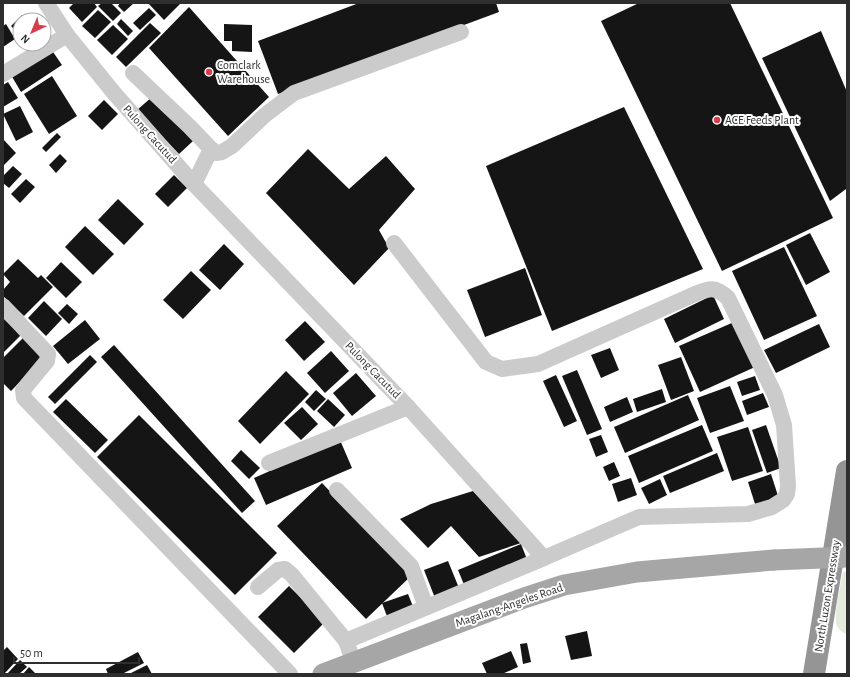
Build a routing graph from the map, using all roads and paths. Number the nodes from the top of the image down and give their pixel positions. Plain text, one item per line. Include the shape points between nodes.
1 (46, 3) edge
2 (461, 32) dead end
3 (67, 35) junction
4 (133, 73) dead end
5 (3, 74) edge
6 (211, 149) junction
7 (194, 184) junction
8 (394, 244) dead end
9 (3, 306) edge
10 (408, 407) junction
11 (269, 463) dead end
12 (847, 471) edge
13 (337, 490) dead end
14 (847, 557) edge
15 (544, 558) junction
16 (258, 587) dead end
17 (426, 607) junction
18 (346, 641) junction
19 (354, 663) junction
20 (290, 674) edge
21 (323, 674) edge
22 (814, 674) edge

1 - 3 street, Pulong Cacutud
2 - 6 street via 294,93 265,115 232,146 216,153
3 - 5 street
3 - 7 street, Pulong Cacutud
4 - 6 street
6 - 7 street
7 - 10 street, Pulong Cacutud
8 - 15 street via 486,362 502,369 538,364 695,294 708,289 720,290 728,298 775,395 784,425 788,486 783,500 772,507 748,514 639,517
9 - 20 street via 48,354 47,361 23,390 24,398
10 - 11 street
10 - 15 street, Pulong Cacutud
12 - 22 highway, North Luzon Expressway
13 - 17 street via 411,566
14 - 19 main road, Magalang-Angeles Road, bridge via 774,560 637,572 564,585
15 - 17 street
16 - 18 street via 278,570 285,569
17 - 18 street
18 - 19 street
19 - 21 main road, Magalang-Angeles Road

